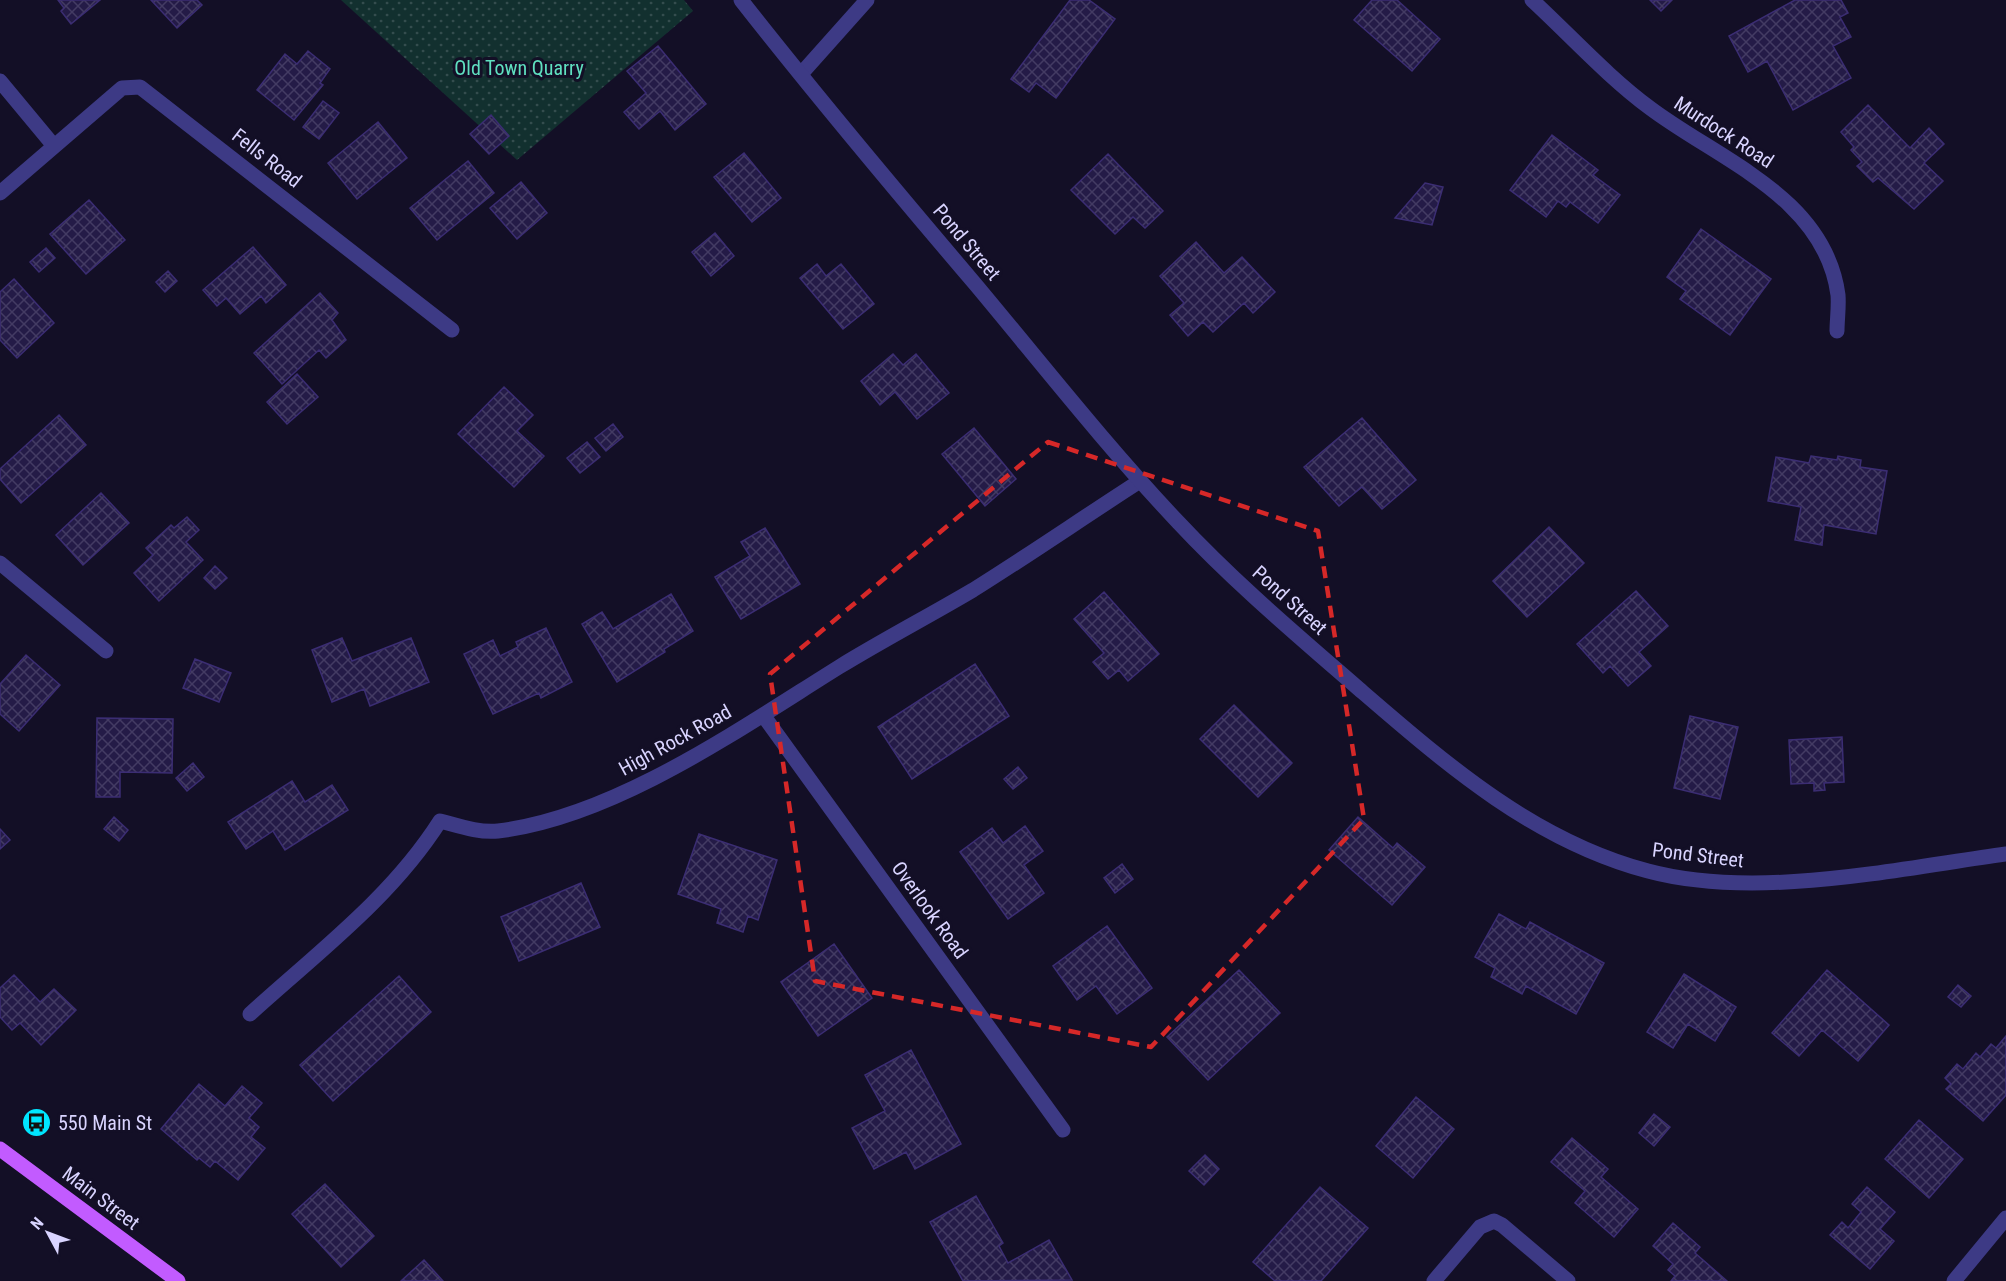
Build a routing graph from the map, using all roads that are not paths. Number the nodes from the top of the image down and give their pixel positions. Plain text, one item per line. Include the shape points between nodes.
1 (741, 0) edge
2 (867, 0) edge
3 (1532, 0) edge
4 (801, 74) junction
5 (0, 81) edge
6 (54, 146) junction
7 (0, 193) edge
8 (452, 330) dead end
9 (1837, 331) dead end
10 (1140, 481) junction
11 (0, 563) edge
12 (106, 651) dead end
13 (763, 715) junction
14 (2006, 854) edge
15 (250, 1014) dead end
16 (1063, 1130) dead end
17 (0, 1149) edge
18 (2006, 1218) edge
19 (178, 1281) edge
20 (1434, 1281) edge
21 (1568, 1281) edge
22 (1954, 1281) edge

1 - 4 street, Pond Street
2 - 4 street
3 - 9 street, Murdock Road via 1648,107 1769,187 1801,217 1820,242 1831,268 1838,297
4 - 10 street, Pond Street
5 - 6 street
6 - 7 street, Fells Road
6 - 8 street, Fells Road via 122,88 143,88
10 - 13 street, High Rock Road via 973,589
10 - 14 street, Pond Street via 1260,602 1433,753 1520,815 1584,850 1651,872 1739,882 1823,878
11 - 12 street
13 - 15 street, High Rock Road via 633,788 557,817 496,831 441,821 406,871
13 - 16 street, Overlook Road
17 - 19 main road, Main Street
18 - 22 street
20 - 21 street via 1480,1227 1494,1221

